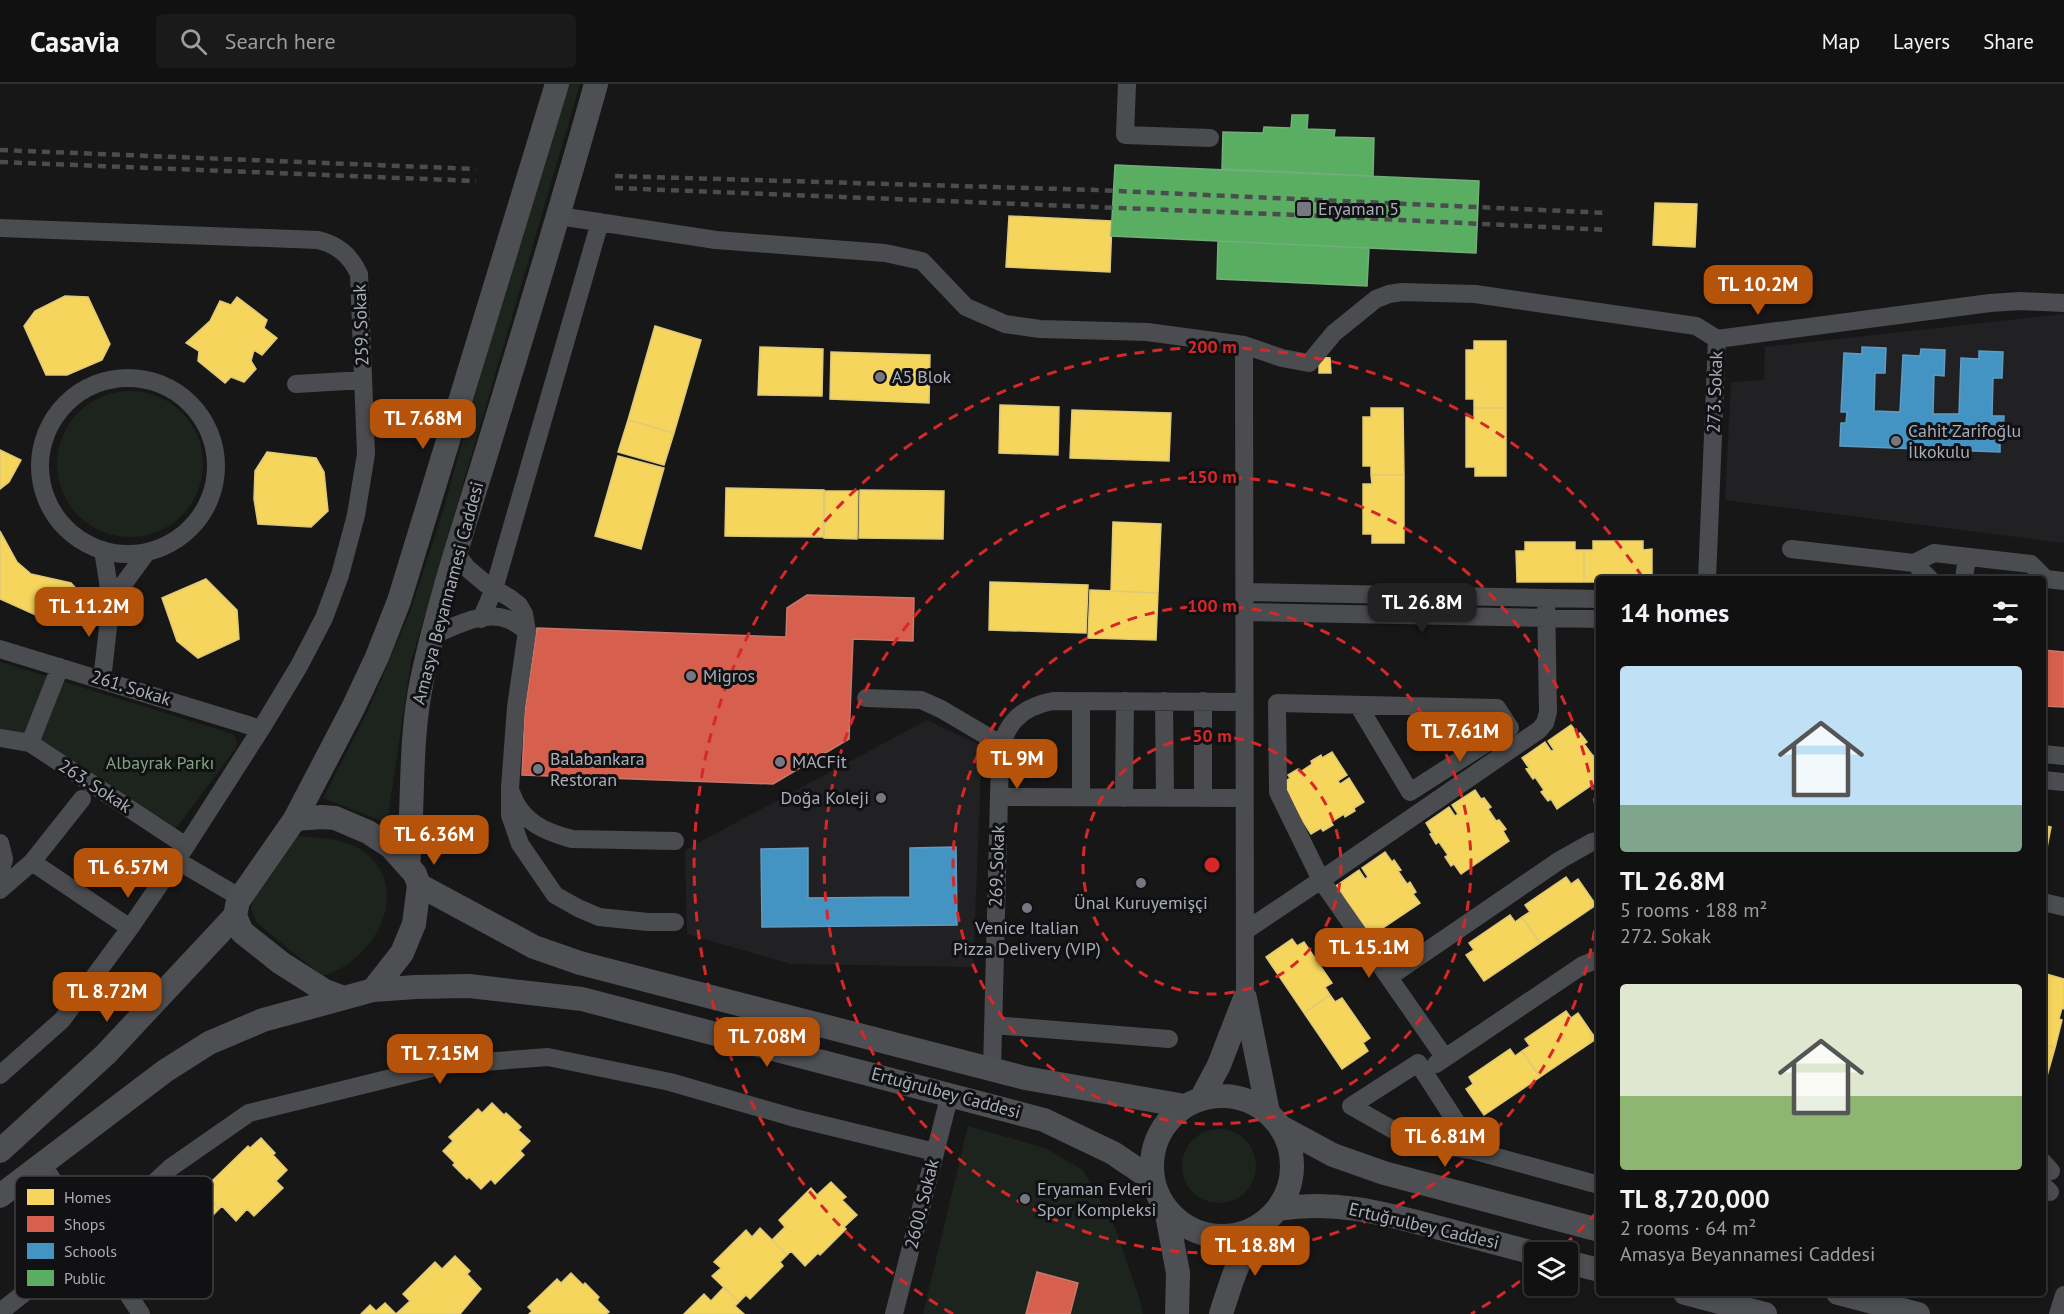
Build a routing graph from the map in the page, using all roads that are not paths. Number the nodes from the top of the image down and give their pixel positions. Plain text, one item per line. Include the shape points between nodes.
1 (557, 84) edge
2 (596, 84) edge
3 (1127, 84) edge
4 (1210, 138) dead end
5 (560, 216) junction
6 (600, 222) junction
7 (0, 228) edge
8 (2064, 303) edge
9 (1717, 339) junction
10 (1244, 345) junction
11 (363, 380) junction
12 (296, 384) dead end
13 (103, 549) junction
14 (1791, 549) dead end
15 (147, 552) junction
16 (456, 553) junction
17 (1967, 557) junction
18 (1914, 563) junction
19 (1707, 576) edge
20 (1927, 576) edge
21 (1964, 576) edge
22 (2045, 576) edge
23 (494, 589) junction
24 (1245, 592) junction
25 (1546, 598) junction
26 (1596, 599) edge
27 (111, 601) junction
28 (1245, 612) junction
29 (1546, 618) junction
30 (481, 619) junction
31 (1596, 619) edge
32 (527, 632) junction
33 (433, 635) junction
34 (0, 649) edge
35 (60, 667) junction
36 (102, 680) junction
37 (866, 698) dead end
38 (1081, 701) junction
39 (1125, 701) junction
40 (1164, 701) junction
41 (1203, 701) junction
42 (1244, 702) junction
43 (1358, 705) junction
44 (261, 729) junction
45 (0, 738) edge
46 (30, 743) junction
47 (1002, 745) junction
48 (2046, 754) edge
49 (2064, 756) edge
50 (2046, 780) edge
51 (2064, 782) edge
52 (510, 788) junction
53 (999, 797) junction
54 (1081, 797) junction
55 (1124, 798) junction
56 (1165, 798) junction
57 (1203, 798) junction
58 (1244, 798) junction
59 (82, 799) dead end
60 (295, 819) junction
61 (675, 841) dead end
62 (1596, 841) edge
63 (0, 843) edge
64 (181, 853) junction
65 (32, 862) junction
66 (414, 875) junction
67 (1322, 880) junction
68 (1, 883) edge
69 (2046, 903) edge
70 (238, 907) junction
71 (2064, 907) edge
72 (675, 922) dead end
73 (130, 928) junction
74 (1245, 931) junction
75 (1596, 960) edge
76 (1389, 977) junction
77 (374, 990) junction
78 (344, 998) junction
79 (1245, 998) junction
80 (993, 1025) junction
81 (1169, 1039) dead end
82 (1445, 1058) junction
83 (992, 1070) junction
84 (1424, 1072) junction
85 (0, 1075) edge
86 (950, 1094) junction
87 (1193, 1102) junction
88 (1275, 1120) junction
89 (0, 1151) edge
90 (1475, 1151) junction
91 (935, 1152) junction
92 (42, 1164) junction
93 (26, 1176) edge
94 (50, 1176) edge
95 (161, 1176) edge
96 (1153, 1180) junction
97 (1596, 1184) edge
98 (15, 1185) edge
99 (0, 1196) edge
100 (1166, 1209) junction
101 (1278, 1209) junction
102 (1259, 1226) junction
103 (1596, 1229) edge
104 (1524, 1250) edge
105 (1578, 1265) edge
106 (1596, 1269) edge
107 (2064, 1294) edge
108 (1696, 1296) edge
109 (1850, 1296) edge
110 (17, 1299) edge
111 (131, 1299) edge
112 (0, 1312) edge
113 (141, 1314) edge
114 (894, 1314) edge
115 (1177, 1314) edge
116 (1221, 1314) edge
117 (1765, 1314) edge
118 (1918, 1314) edge
119 (2058, 1314) edge

1 - 60 main road via 399,601 353,708
2 - 5 main road, Amasya Beyannamesi Caddesi
3 - 4 street via 1125,135
5 - 6 street
5 - 16 main road, Amasya Beyannamesi Caddesi
6 - 10 street via 716,240 885,253 922,261 966,307 1005,324 1040,329 1147,332
6 - 23 street
7 - 11 street, 259. Sokak via 318,240 333,244 353,261 359,274
8 - 9 street, 273. Sokak via 1990,303
9 - 10 street via 1696,326 1474,294 1402,292 1376,299 1334,333 1309,363
9 - 19 street, 273. Sokak
10 - 24 street
11 - 12 street
11 - 44 street, 259. Sokak via 366,454 356,515 340,575 324,618
13 - 15 street via 120,554
13 - 15 street via 69,532 51,509 41,481 40,452 50,424 68,401 93,384 122,377 151,380 178,392 200,412 213,439 216,458 212,497 197,522 174,542
13 - 27 street
14 - 18 street
15 - 27 street
16 - 23 street via 467,568
16 - 33 main road, Amasya Beyannamesi Caddesi
17 - 18 street via 1934,553
17 - 21 street
17 - 22 street via 2031,564
18 - 20 street
23 - 30 street
23 - 32 street via 519,605
24 - 25 street
24 - 28 street
25 - 26 street
25 - 29 street
27 - 36 street
28 - 29 street
28 - 42 street
29 - 31 street
29 - 67 street via 1545,723
30 - 32 street via 506,618
30 - 33 street
32 - 52 street
33 - 66 main road, Amasya Beyannamesi Caddesi via 415,721
34 - 35 street, 261. Sokak
35 - 36 street, 261. Sokak
35 - 46 street
36 - 44 street, 261. Sokak
37 - 47 street via 921,700
38 - 39 street, 269. Sokak
38 - 47 street, 269. Sokak via 1036,704 1007,730
38 - 54 street
39 - 40 street, 269. Sokak
39 - 55 street
40 - 41 street, 269. Sokak
40 - 56 street
41 - 42 street, 269. Sokak
41 - 57 street
42 - 58 street
43 - 43 street via 1497,708 1510,728 1410,792
43 - 67 street via 1277,703 1278,792
44 - 64 street, 259. Sokak
45 - 46 street, 263. Sokak
46 - 64 street, 263. Sokak
47 - 53 street, 269. Sokak
48 - 49 street
50 - 51 street
52 - 61 street via 523,814 537,827 556,835 572,839
52 - 72 street via 510,815 520,844 555,895 599,917
53 - 54 street
53 - 80 street, 269. Sokak
54 - 55 street
55 - 56 street
56 - 57 street
57 - 58 street
58 - 74 street
59 - 65 street
60 - 66 main road via 335,818 368,832 391,847
60 - 70 main road
62 - 76 street via 1560,860
63 - 68 street via 4,859
64 - 70 street, 263. Sokak
64 - 73 street, 259. Sokak
65 - 68 street
65 - 73 street
66 - 77 main road via 414,924 402,953
66 - 83 main road, Ertuğrulbey Caddesi via 534,947 580,963
67 - 74 street
67 - 76 street
69 - 71 street
70 - 78 main road via 242,932 281,963 325,991
70 - 89 main road via 106,1054
73 - 85 street, 259. Sokak via 62,1020
74 - 79 street
75 - 82 street
76 - 82 street
77 - 78 main road
77 - 86 main road, Ertuğrulbey Caddesi via 470,986 582,999
78 - 92 main road via 263,1020 209,1043 165,1071
79 - 87 main road via 1219,1065
79 - 88 main road
80 - 81 street
80 - 83 street, 269. Sokak
82 - 84 street
83 - 87 main road, Ertuğrulbey Caddesi
84 - 90 street
84 - 90 street via 1418,1063 1351,1106 1411,1140
86 - 91 street, 2600. Sokak
86 - 96 main road, Ertuğrulbey Caddesi via 1053,1124 1113,1153
87 - 88 main road via 1215,1095 1234,1096 1252,1102
87 - 96 main road via 1165,1123 1151,1160
88 - 101 main road via 1290,1147 1293,1169
88 - 103 main road via 1333,1155 1384,1173
90 - 97 street
91 - 95 street via 670,1082 548,1057 444,1065 249,1113
91 - 114 street, 2600. Sokak
92 - 93 main road
92 - 94 street
96 - 100 main road
98 - 99 main road
100 - 102 main road via 1199,1233 1240,1234
100 - 115 main road via 1178,1273
101 - 102 main road
101 - 104 main road, Ertuğrulbey Caddesi via 1304,1205 1374,1211
102 - 116 main road via 1238,1262
105 - 106 main road
107 - 119 street
108 - 117 main road
109 - 118 main road
110 - 112 street
111 - 113 street

